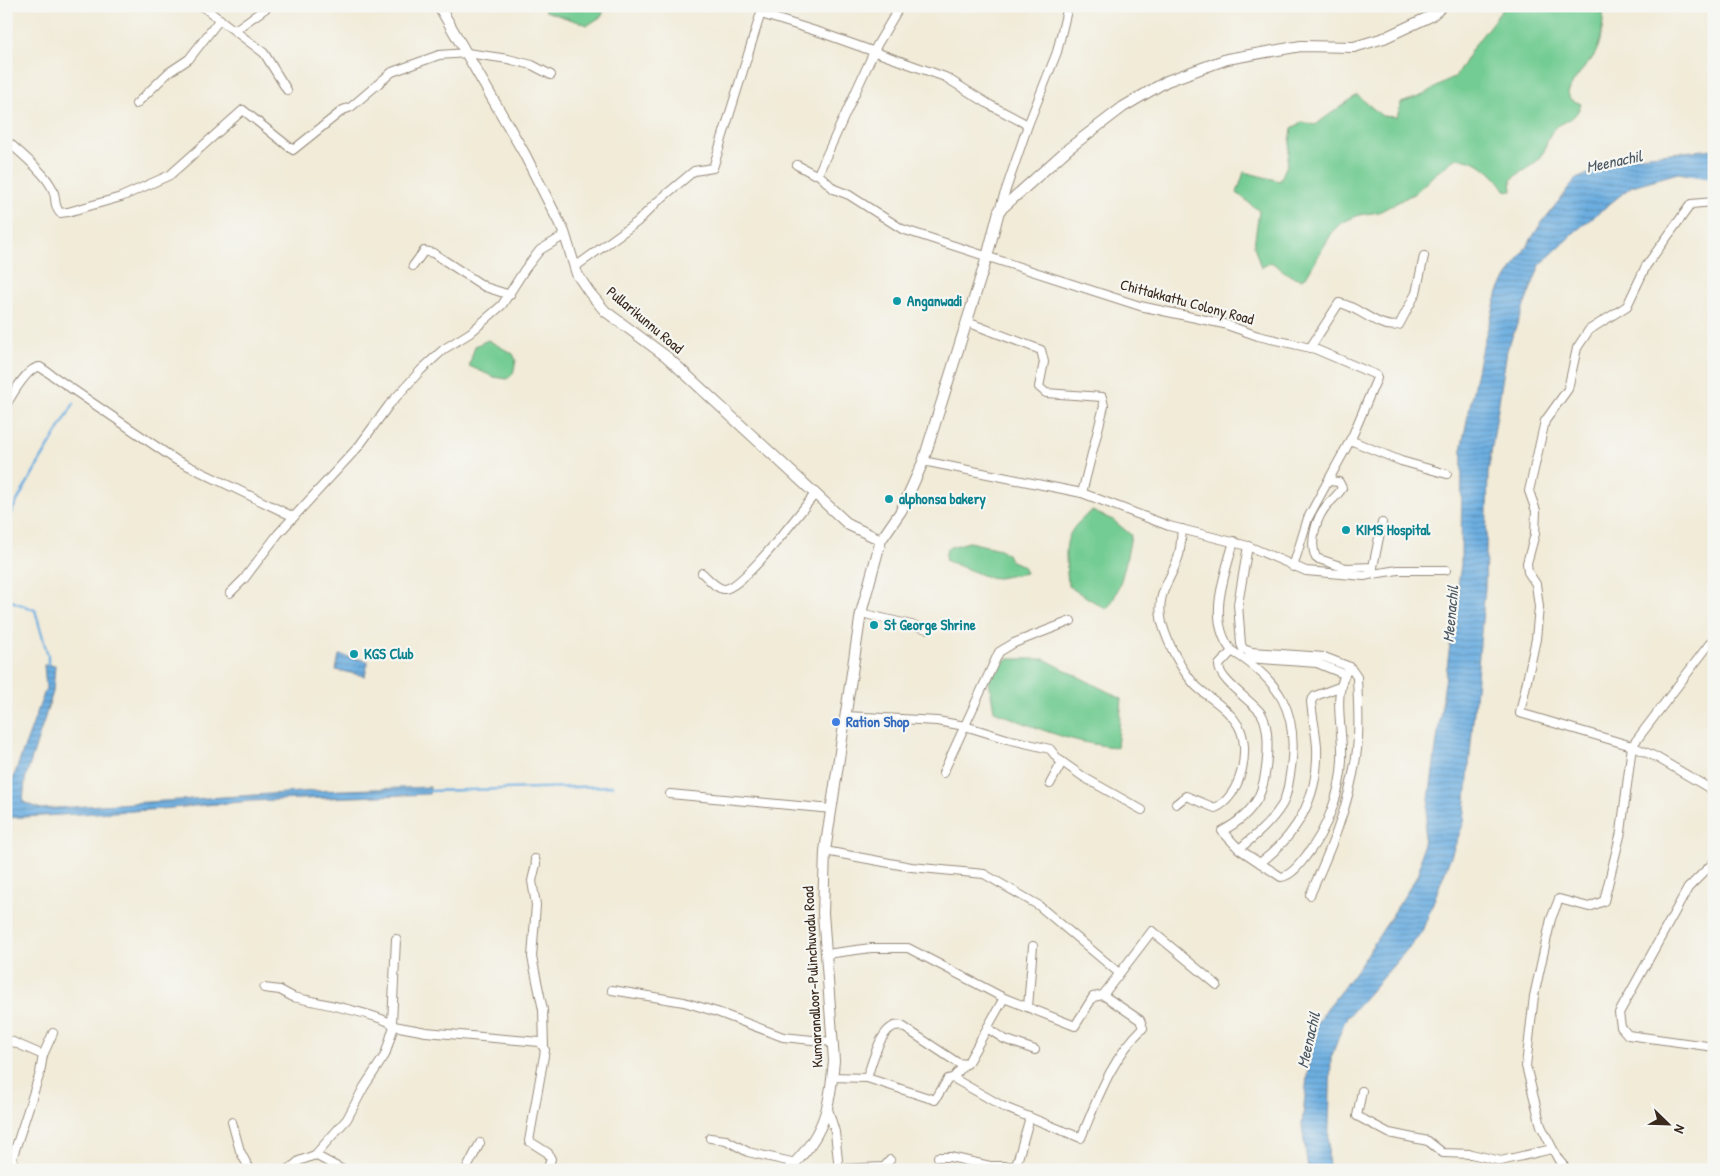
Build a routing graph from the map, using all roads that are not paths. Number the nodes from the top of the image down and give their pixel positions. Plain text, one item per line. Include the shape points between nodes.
1 (202, 6) edge
2 (269, 6) edge
3 (439, 6) edge
4 (900, 6) edge
5 (1068, 6) edge
6 (1443, 6) edge
7 (762, 10) edge
8 (220, 19) junction
9 (235, 30) junction
10 (467, 53) junction
11 (874, 53) junction
12 (551, 75) dead end
13 (287, 90) dead end
14 (136, 104) dead end
15 (1028, 125) junction
16 (6, 140) edge
17 (797, 165) dead end
18 (818, 174) junction
19 (1714, 202) edge
20 (999, 211) junction
21 (565, 235) junction
22 (1424, 256) dead end
23 (987, 257) junction
24 (413, 266) dead end
25 (575, 267) junction
26 (510, 295) junction
27 (966, 322) junction
28 (1310, 348) junction
29 (6, 405) edge
30 (1350, 440) junction
31 (923, 461) junction
32 (1447, 474) dead end
33 (1328, 481) junction
34 (1082, 493) junction
35 (815, 494) junction
36 (294, 517) junction
37 (1382, 523) dead end
38 (1182, 529) junction
39 (881, 540) junction
40 (1234, 541) junction
41 (1248, 546) junction
42 (1293, 567) junction
43 (1446, 570) dead end
44 (1373, 571) junction
45 (702, 573) dead end
46 (230, 593) dead end
47 (861, 613) junction
48 (1071, 621) dead end
49 (928, 629) dead end
50 (1714, 638) edge
51 (1232, 651) junction
52 (1247, 658) junction
53 (1350, 667) junction
54 (1344, 674) junction
55 (1342, 686) junction
56 (846, 716) junction
57 (965, 726) junction
58 (1632, 746) junction
59 (1062, 762) junction
60 (943, 773) dead end
61 (1050, 784) dead end
62 (1714, 791) edge
63 (670, 794) dead end
64 (1176, 804) dead end
65 (832, 809) junction
66 (1142, 810) dead end
67 (1239, 849) junction
68 (825, 851) junction
69 (535, 859) dead end
70 (1714, 862) edge
71 (1260, 863) junction
72 (1310, 895) dead end
73 (396, 939) dead end
74 (1033, 946) dead end
75 (826, 954) junction
76 (1119, 973) junction
77 (1217, 985) dead end
78 (264, 988) dead end
79 (612, 990) dead end
80 (1103, 995) junction
81 (1004, 998) junction
82 (1028, 1007) junction
83 (393, 1025) junction
84 (987, 1028) junction
85 (53, 1033) dead end
86 (6, 1039) edge
87 (832, 1042) junction
88 (1714, 1047) edge
89 (544, 1048) junction
90 (1035, 1050) dead end
91 (44, 1054) junction
92 (965, 1064) junction
93 (832, 1077) junction
94 (867, 1078) junction
95 (953, 1078) junction
96 (1362, 1091) dead end
97 (828, 1109) junction
98 (1030, 1117) junction
99 (232, 1122) dead end
100 (710, 1138) dead end
101 (480, 1143) dead end
102 (1552, 1149) junction
103 (314, 1155) junction
104 (938, 1157) dead end
105 (9, 1158) edge
106 (890, 1160) dead end
107 (792, 1166) edge
108 (1016, 1168) edge
109 (839, 1169) edge
110 (17, 1170) edge
111 (250, 1170) edge
112 (288, 1170) edge
113 (343, 1170) edge
114 (466, 1170) edge
115 (547, 1170) edge
116 (1567, 1170) edge

1 - 8 street
2 - 9 street
3 - 10 main road, Pullarikunnu Road
4 - 11 street
5 - 15 street via 1057,52
6 - 20 main road via 1431,16 1384,38 1354,47 1301,46 1227,59 1167,81 1123,107 1068,149
7 - 11 street
7 - 25 street via 713,168 694,171 637,222
8 - 9 street
8 - 14 street via 189,59 168,73
9 - 13 street via 264,53
10 - 12 street via 532,65
10 - 16 street via 439,55 392,72 293,150 243,110 170,175 121,197 68,212 60,213 53,190
10 - 21 main road, Pullarikunnu Road via 524,153
11 - 15 street via 945,77
11 - 18 street
15 - 20 street
17 - 18 street, Chittakkattu Colony Road
18 - 23 street, Chittakkattu Colony Road via 834,189 902,229
19 - 58 street via 1691,204 1646,266 1627,306 1589,330 1577,348 1568,389 1546,421 1529,491 1536,511 1535,534 1527,563 1528,572 1536,584 1539,607 1536,639 1520,713
20 - 23 main road, Kumaranalloor-Pulinchuvadu Road
21 - 25 main road, Pullarikunnu Road
21 - 26 street via 540,250
22 - 28 street via 1416,293 1399,325 1392,326 1367,317 1339,303
23 - 27 main road, Kumaranalloor-Pulinchuvadu Road
23 - 28 street, Chittakkattu Colony Road via 1140,306 1224,324
24 - 26 street via 424,251 433,253 485,287
25 - 35 main road, Pullarikunnu Road via 589,292 605,311 666,357
26 - 36 street via 484,322 444,349 421,370 347,460
27 - 31 main road, Kumaranalloor-Pulinchuvadu Road
27 - 34 street via 1042,350 1044,362 1040,386 1046,393 1102,398 1104,406
28 - 30 street, Chittakkattu Colony Road via 1377,376
29 - 36 street via 29,370 40,367 176,460
30 - 32 street via 1401,461
30 - 33 street
31 - 34 street
31 - 39 main road, Kumaranalloor-Pulinchuvadu Road via 901,511
33 - 42 street via 1308,518
33 - 44 street via 1339,482 1342,488 1317,524 1311,548 1316,558 1346,568
34 - 38 street
35 - 39 main road, Pullarikunnu Road via 849,525
35 - 45 street via 754,567 732,588 722,589
36 - 46 street
37 - 44 street
38 - 40 street
38 - 64 street via 1179,554 1159,598 1163,624 1181,664 1196,685 1238,725 1243,754 1237,787 1223,805 1216,808 1186,796
39 - 47 main road, Kumaranalloor-Pulinchuvadu Road
40 - 41 street
40 - 51 street via 1219,606 1221,628
41 - 42 street
41 - 53 street via 1238,604 1243,649 1324,657
42 - 44 street via 1306,571
43 - 44 street
47 - 49 street
47 - 56 main road, Kumaranalloor-Pulinchuvadu Road
48 - 57 street via 999,652
50 - 58 street
51 - 52 street
51 - 67 street via 1219,665 1218,671 1261,713 1268,744 1258,798 1242,818 1222,831
52 - 54 street via 1317,663
52 - 67 street via 1280,694 1291,723 1293,753 1283,803 1264,828
53 - 54 street
53 - 72 street via 1357,677 1356,756 1348,798
54 - 55 street
55 - 71 street via 1315,696 1311,701 1317,745 1311,795 1294,831
55 - 71 street via 1339,704 1343,741 1341,778 1320,834 1298,866 1285,877
56 - 57 street via 937,721
56 - 65 main road, Kumaranalloor-Pulinchuvadu Road
57 - 59 street via 1007,740 1050,749
57 - 60 street
58 - 62 street
58 - 102 street via 1621,832 1604,901 1589,907 1559,899 1551,919 1534,996 1526,1066 1540,1126
59 - 61 street
59 - 66 street
63 - 65 street
65 - 68 main road, Kumaranalloor-Pulinchuvadu Road
67 - 71 street
68 - 75 main road, Kumaranalloor-Pulinchuvadu Road via 823,913
68 - 76 street via 911,866 984,874 1038,905
69 - 89 street via 532,957 543,1010
70 - 88 street via 1688,888 1619,1014 1621,1027 1628,1035
73 - 83 street
74 - 82 street
75 - 81 street via 901,947 939,962
75 - 87 main road, Kumaranalloor-Pulinchuvadu Road
76 - 77 street via 1152,931
76 - 80 street
78 - 83 street via 377,1017
79 - 87 street via 700,1007 783,1037
80 - 82 street via 1093,997 1075,1026
80 - 98 street via 1140,1020 1143,1028 1110,1069 1080,1138
81 - 82 street
81 - 84 street
83 - 89 street via 426,1032 540,1042
83 - 103 street via 385,1055 346,1119
84 - 90 street via 1004,1039
84 - 92 street
85 - 91 street
86 - 91 street
87 - 93 main road, Kumaranalloor-Pulinchuvadu Road
89 - 115 street via 542,1077 529,1141 548,1153 551,1159
91 - 105 street
92 - 94 street via 958,1063 896,1025 881,1039
92 - 95 street
93 - 94 street
93 - 97 main road, Kumaranalloor-Pulinchuvadu Road
94 - 95 street via 935,1100 948,1079
95 - 98 street via 1004,1107
96 - 102 street via 1357,1116 1389,1133 1428,1141 1443,1153 1471,1154 1501,1161
97 - 107 main road, Kumaranalloor-Pulinchuvadu Road via 823,1126
97 - 109 street via 835,1132
98 - 108 street
99 - 111 street via 240,1151
100 - 107 street via 726,1140 748,1152
101 - 114 street
102 - 116 street
103 - 112 street
103 - 113 street
104 - 108 street
105 - 110 street
106 - 109 street via 884,1167

